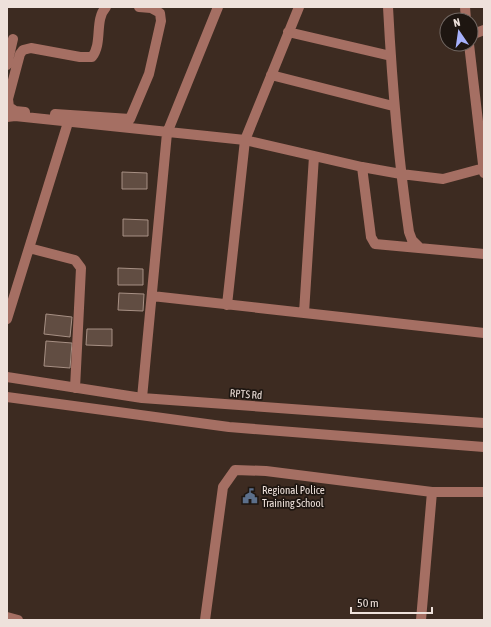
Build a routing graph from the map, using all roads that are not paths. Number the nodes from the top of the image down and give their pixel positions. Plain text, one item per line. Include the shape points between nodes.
1 (106, 7) edge
2 (139, 7) edge
3 (218, 7) edge
4 (299, 7) edge
5 (388, 7) edge
6 (288, 32) junction
7 (13, 39) dead end
8 (470, 52) edge
9 (391, 56) junction
10 (7, 65) edge
11 (271, 76) junction
12 (394, 106) junction
13 (7, 117) edge
14 (70, 118) junction
15 (121, 123) junction
16 (167, 133) junction
17 (245, 140) junction
18 (314, 156) junction
19 (362, 167) junction
20 (484, 170) edge
21 (401, 174) junction
22 (29, 248) junction
23 (420, 248) junction
24 (484, 254) edge
25 (152, 296) junction
26 (227, 305) junction
27 (304, 313) junction
28 (484, 333) edge
29 (7, 377) edge
30 (75, 388) junction
31 (7, 397) edge
32 (142, 398) junction
33 (484, 423) edge
34 (484, 447) edge
35 (432, 492) junction
36 (484, 492) edge
37 (7, 616) edge
38 (18, 620) edge
39 (205, 620) edge
40 (421, 620) edge

1 - 14 street via 100,19 97,51 92,56 80,57 31,48 23,50 20,54 8,100 9,107 15,111
2 - 15 street via 152,8 160,13 162,20 149,74 130,119
3 - 16 street
4 - 6 street
5 - 9 street
6 - 9 street
6 - 11 street
7 - 10 street
8 - 20 street
9 - 12 street
11 - 12 street
11 - 17 street
12 - 21 street
13 - 14 street
14 - 15 street
14 - 22 street
14 - 22 street via 9,311 7,319
15 - 16 street
16 - 17 street
16 - 25 street
17 - 18 street
17 - 26 street
18 - 19 street
18 - 27 street
19 - 21 street
19 - 23 street via 371,237 375,244
20 - 21 street via 442,179
21 - 23 street via 409,232 412,240
22 - 30 street via 70,258 81,268
23 - 24 street
25 - 26 street
25 - 32 street
26 - 27 street
27 - 28 street
29 - 30 street, RPTS Rd
30 - 32 street, RPTS Rd
31 - 34 street via 229,427
32 - 33 street, RPTS Rd
35 - 36 street
35 - 39 street via 266,471 235,470 223,487
35 - 40 street
37 - 38 street

